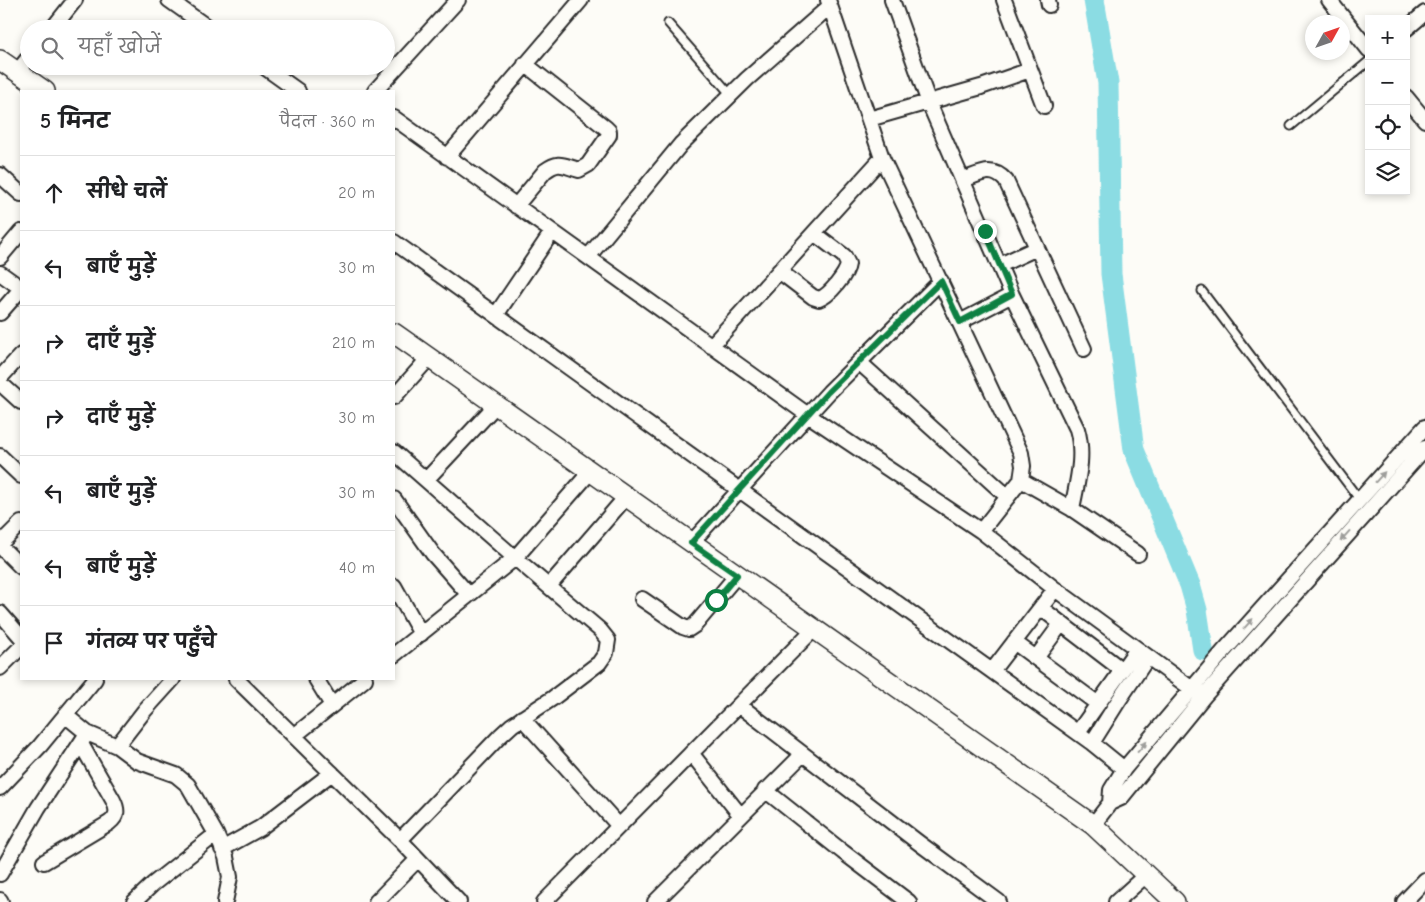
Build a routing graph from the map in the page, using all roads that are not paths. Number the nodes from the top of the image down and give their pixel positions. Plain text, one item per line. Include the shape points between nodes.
1 (75, 0) edge
2 (169, 0) edge
3 (458, 0) edge
4 (581, 0) edge
5 (892, 0) edge
6 (1004, 0) edge
7 (1329, 0) edge
8 (829, 3) edge
9 (1425, 13) edge
10 (59, 20) edge
11 (197, 20) edge
12 (668, 23) dead end
13 (1410, 26) edge
14 (1365, 45) edge
15 (0, 60) edge
16 (1365, 63) edge
17 (525, 64) junction
18 (20, 68) edge
19 (395, 69) edge
20 (1030, 70) junction
21 (17, 72) junction
22 (20, 74) edge
23 (21, 75) edge
24 (276, 75) edge
25 (390, 75) edge
26 (44, 90) edge
27 (297, 90) edge
28 (376, 90) edge
29 (731, 94) junction
30 (1410, 102) edge
31 (929, 103) junction
32 (1044, 106) dead end
33 (395, 119) edge
34 (869, 119) junction
35 (1425, 120) edge
36 (1291, 126) dead end
37 (447, 157) junction
38 (882, 158) junction
39 (0, 175) edge
40 (963, 180) junction
41 (20, 193) edge
42 (516, 206) junction
43 (552, 232) junction
44 (20, 233) edge
45 (814, 233) junction
46 (395, 243) edge
47 (1037, 248) junction
48 (0, 257) edge
49 (588, 257) junction
50 (1000, 265) junction
51 (779, 271) junction
52 (0, 273) edge
53 (941, 281) junction
54 (20, 287) edge
55 (20, 289) edge
56 (1202, 291) dead end
57 (1012, 294) junction
58 (0, 313) edge
59 (496, 315) junction
60 (960, 322) junction
61 (395, 335) edge
62 (712, 346) junction
63 (1084, 349) dead end
64 (20, 356) edge
65 (428, 358) junction
66 (859, 362) junction
67 (0, 378) edge
68 (0, 383) edge
69 (395, 396) edge
70 (20, 401) edge
71 (496, 405) junction
72 (808, 415) junction
73 (1425, 427) edge
74 (1425, 448) edge
75 (395, 453) edge
76 (0, 456) edge
77 (590, 471) junction
78 (20, 475) edge
79 (426, 480) junction
80 (1021, 480) junction
81 (738, 490) junction
82 (626, 497) junction
83 (1008, 497) junction
84 (1359, 499) junction
85 (395, 500) edge
86 (1072, 509) junction
87 (20, 524) edge
88 (980, 531) junction
89 (691, 543) junction
90 (0, 545) edge
91 (1138, 554) dead end
92 (515, 558) junction
93 (20, 566) edge
94 (737, 575) junction
95 (549, 586) junction
96 (395, 588) edge
97 (1055, 589) junction
98 (469, 595) junction
99 (642, 599) dead end
100 (1040, 608) junction
101 (0, 613) edge
102 (1061, 624) junction
103 (813, 630) junction
104 (421, 634) junction
105 (20, 636) edge
106 (1014, 642) junction
107 (20, 648) edge
108 (396, 649) edge
109 (1142, 653) junction
110 (1036, 658) junction
111 (0, 668) edge
112 (1122, 670) junction
113 (992, 671) junction
114 (94, 680) edge
115 (172, 680) edge
116 (237, 680) edge
117 (317, 680) edge
118 (364, 680) edge
119 (1198, 693) junction
120 (1098, 704) junction
121 (332, 705) junction
122 (739, 705) junction
123 (65, 715) junction
124 (522, 718) junction
125 (1078, 732) junction
126 (294, 736) junction
127 (84, 739) junction
128 (1092, 743) junction
129 (117, 746) junction
130 (691, 753) junction
131 (803, 754) junction
132 (1124, 769) junction
133 (332, 773) junction
134 (0, 788) edge
135 (765, 790) junction
136 (1110, 803) junction
137 (740, 816) junction
138 (1093, 825) junction
139 (619, 826) junction
140 (216, 834) junction
141 (400, 840) junction
142 (222, 849) junction
143 (418, 859) junction
144 (44, 862) dead end
145 (0, 874) edge
146 (1146, 875) junction
147 (1425, 880) edge
148 (134, 902) edge
149 (225, 902) edge
150 (376, 902) edge
151 (459, 902) edge
152 (544, 902) edge
153 (655, 902) edge
154 (909, 902) edge
155 (999, 902) edge
156 (1116, 902) edge
157 (1175, 902) edge
158 (1404, 902) edge

1 - 10 street
2 - 11 street
3 - 19 street
4 - 17 street
5 - 31 street
6 - 20 street
7 - 14 street
8 - 29 street
8 - 34 street
9 - 13 street
12 - 29 lane
15 - 21 main road
16 - 36 lane
17 - 37 street
17 - 42 street via 606,128 609,135 588,165 579,170 557,164 550,167
18 - 21 street
20 - 31 street
20 - 32 street
21 - 22 main road
23 - 26 main road
24 - 27 street
25 - 28 street
29 - 49 street via 681,144
30 - 35 street
31 - 34 street
31 - 40 street
33 - 37 street
34 - 38 street
37 - 42 street
38 - 45 street
38 - 53 street
39 - 41 street
40 - 47 street via 989,171 1001,176
40 - 50 street
42 - 43 street
43 - 49 street
43 - 59 street
44 - 48 street
45 - 51 street
45 - 51 street via 844,256 848,264 846,273 826,296 813,298
46 - 59 street
47 - 50 street
47 - 63 street
49 - 62 street
50 - 57 street
51 - 62 street
52 - 54 street
53 - 60 street
53 - 66 street
55 - 58 street
56 - 84 lane
57 - 60 street
57 - 86 street via 1080,439 1081,462
59 - 81 street
60 - 80 street via 1022,453
61 - 65 main road
62 - 72 street
64 - 67 street
65 - 69 street
65 - 71 main road
66 - 72 street
66 - 83 street
68 - 70 street
71 - 77 main road
71 - 79 street
72 - 81 street
72 - 88 street
84 -> 73 street
74 -> 119 street
75 - 79 street
76 - 78 street
77 - 82 main road
77 - 92 street
79 - 92 street
80 - 83 street
80 - 86 street
81 - 89 street
81 - 113 street
82 - 89 main road
82 - 95 street
83 - 88 street
119 -> 84 street via 1229,644
85 - 98 street via 433,554
86 - 91 street
87 - 90 street
88 - 97 street
89 - 94 main road
90 - 93 street
92 - 95 street
92 - 98 street
94 - 99 street via 689,629
94 - 103 main road
95 - 124 street via 600,630 608,640 608,648 599,662
96 - 104 street
97 - 100 street
97 - 109 street
98 - 104 street
100 - 102 street
100 - 106 street
101 - 105 street
102 - 110 street
102 - 112 street
103 - 122 street
103 - 138 main road
104 - 108 street
106 - 110 street
106 - 113 street
107 - 111 street
109 - 112 street
109 - 119 street
109 - 128 street
110 - 120 street
112 - 120 street
113 - 125 street
114 - 123 street
115 - 129 street
116 - 126 street
117 - 121 street
118 - 121 street
132 -> 119 street
119 - 136 street via 1120,798
120 - 125 street
121 - 126 street
122 - 130 street
122 - 131 street
123 - 127 street
123 - 134 street
124 - 139 street
124 - 141 street via 500,736
125 - 128 street
126 - 133 street
127 - 129 street
127 - 144 street via 116,807 116,816
127 - 145 street via 38,808
128 - 132 street
129 - 140 street via 136,761 182,779
130 - 137 street
130 - 139 street
131 - 135 street
131 - 155 street
132 - 136 street via 1111,790
133 - 141 street
133 - 142 street via 260,828
135 - 137 street
135 - 154 street
136 - 138 street
137 - 153 street
138 - 146 main road
139 - 152 street
140 - 142 street
140 - 148 street
141 - 143 street
142 - 149 street via 230,877
143 - 150 street
143 - 151 street
146 - 156 street
146 - 157 main road
147 - 158 street

